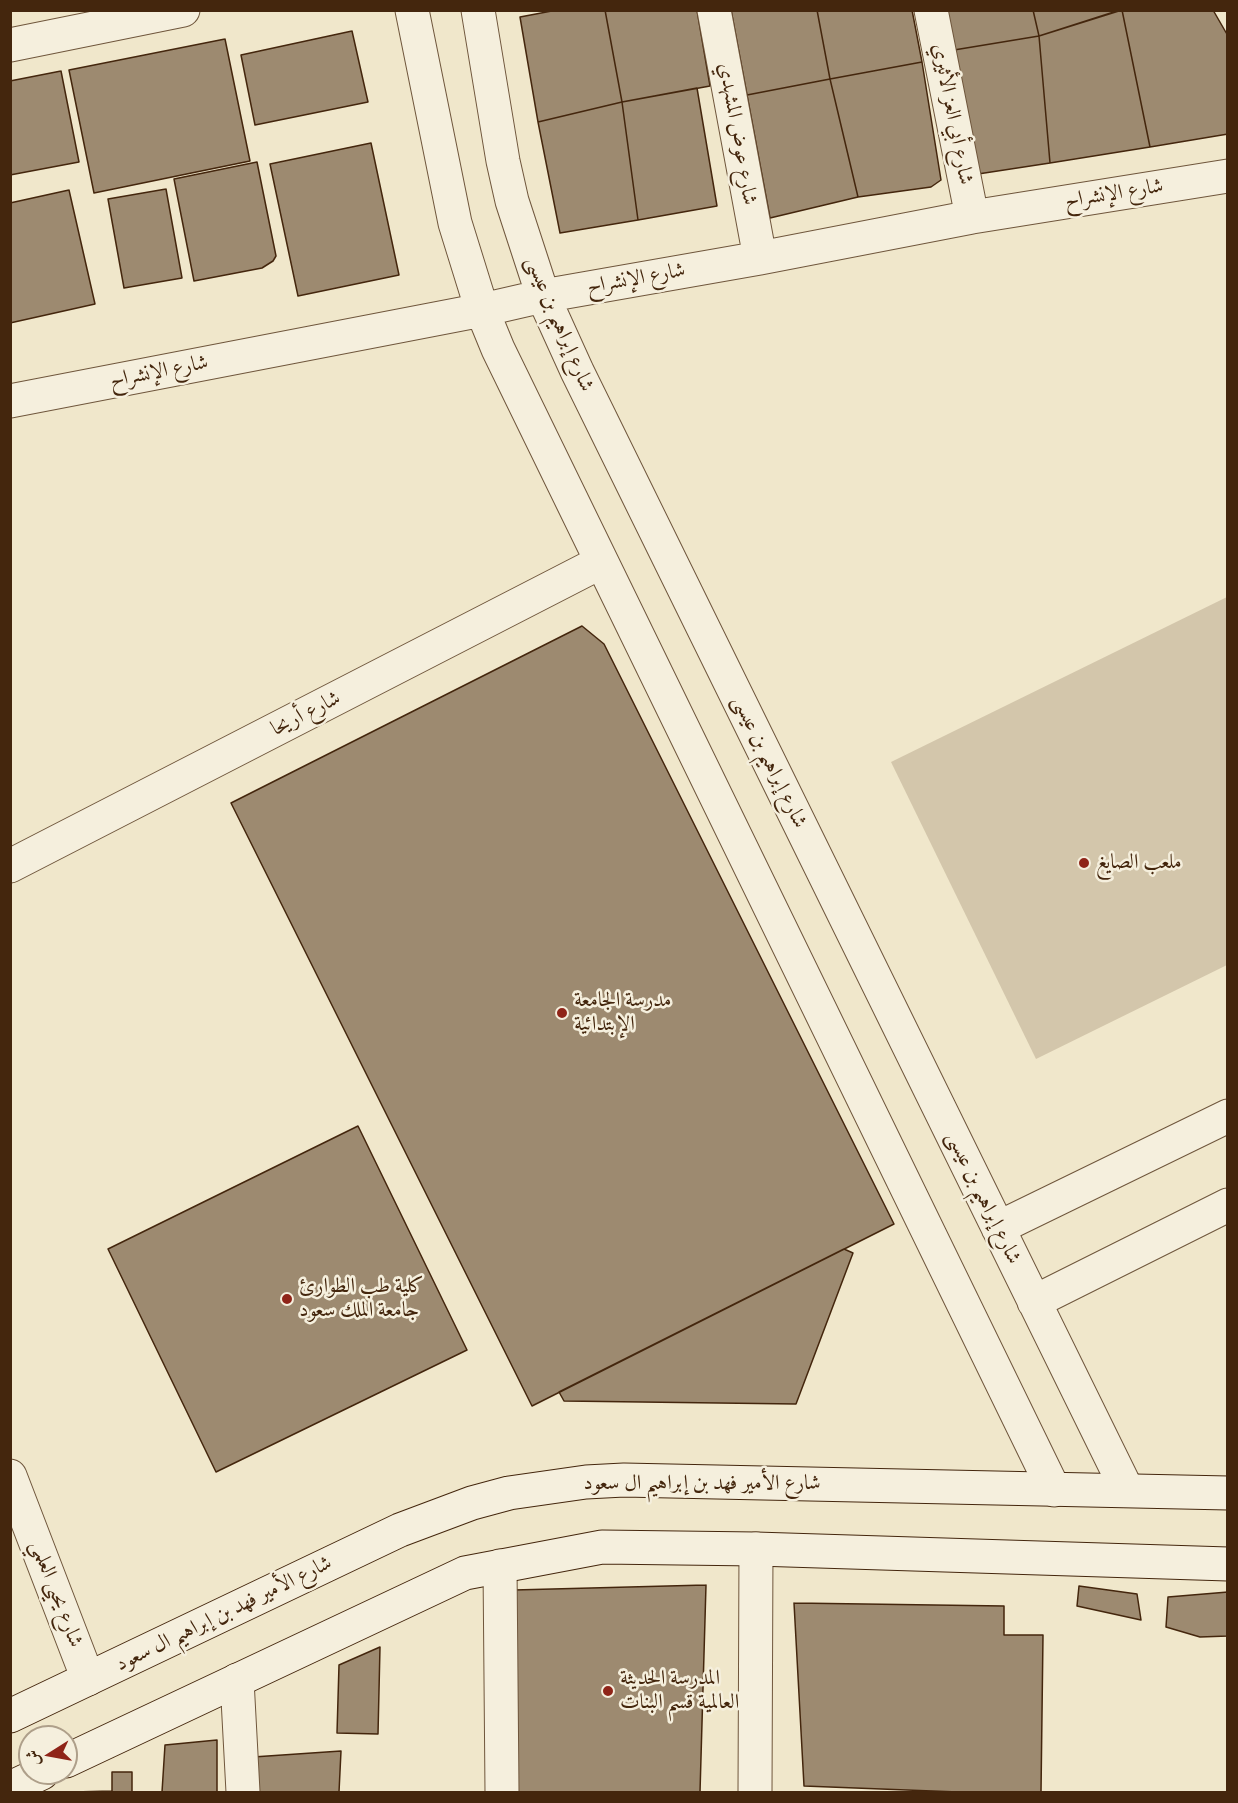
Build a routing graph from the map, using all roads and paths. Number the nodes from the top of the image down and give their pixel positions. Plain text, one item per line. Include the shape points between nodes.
1 (183, 10) edge
2 (412, 10) edge
3 (478, 10) edge
4 (714, 10) edge
5 (931, 10) edge
6 (10, 45) edge
7 (1227, 176) edge
8 (972, 217) junction
9 (760, 258) junction
10 (543, 296) junction
11 (482, 310) junction
12 (10, 401) edge
13 (601, 562) junction
14 (10, 866) edge
15 (1227, 1116) edge
16 (1227, 1205) edge
17 (998, 1228) junction
18 (1034, 1302) junction
19 (10, 1476) edge
20 (1054, 1490) junction
21 (1127, 1490) junction
22 (1227, 1493) edge
23 (756, 1549) junction
24 (1227, 1564) edge
25 (500, 1566) junction
26 (88, 1679) junction
27 (237, 1680) junction
28 (10, 1716) edge
29 (78, 1755) edge
30 (243, 1792) edge
31 (502, 1792) edge
32 (755, 1792) edge

1 - 6 street
2 - 11 street via 455,223
3 - 10 street, شارع إبراهيم بن عيسى via 512,201
4 - 9 street, شارع عوض المشهدي
5 - 8 street, شارع أبي العز الأثيري
7 - 8 street, شارع الإنشراح
8 - 9 street, شارع الإنشراح
9 - 10 street, شارع الإنشراح
10 - 11 street, شارع الإنشراح
10 - 17 street, شارع إبراهيم بن عيسى
11 - 12 street, شارع الإنشراح
11 - 13 street
13 - 14 street, شارع أريحا
13 - 20 street
15 - 17 street
16 - 18 street
17 - 18 street, شارع إبراهيم بن عيسى
18 - 21 street, شارع إبراهيم بن عيسى
19 - 26 street, شارع يحيى العلمي
20 - 21 street, شارع الأمير فهد بن إبراهيم ال سعود
20 - 26 street, شارع الأمير فهد بن إبراهيم ال سعود via 624,1480 509,1493 400,1530
21 - 22 street, شارع الأمير فهد بن إبراهيم ال سعود
23 - 24 street
23 - 25 street via 602,1547
23 - 32 street
25 - 27 street via 465,1573
25 - 31 street
26 - 28 street, شارع الأمير فهد بن إبراهيم ال سعود
27 - 29 street
27 - 30 street

